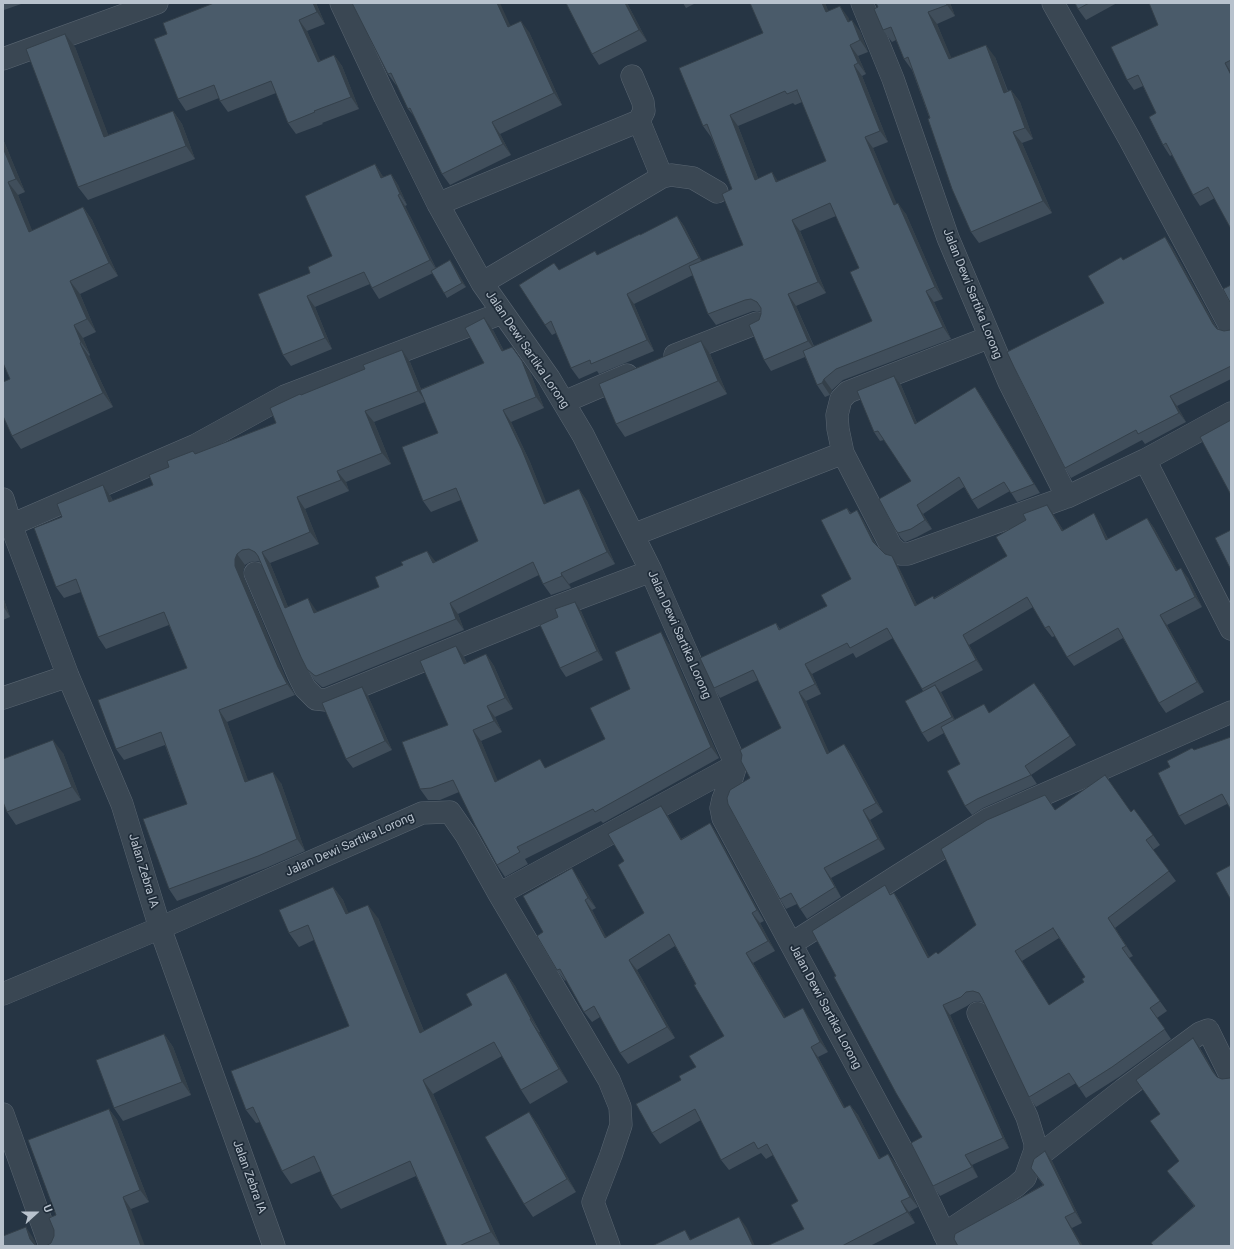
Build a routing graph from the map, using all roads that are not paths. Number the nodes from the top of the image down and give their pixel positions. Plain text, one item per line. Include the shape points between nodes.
1 (157, 3) edge
2 (341, 3) edge
3 (862, 3) edge
4 (1053, 3) edge
5 (3, 59) edge
6 (632, 76) dead end
7 (639, 121) junction
8 (662, 177) junction
9 (717, 192) dead end
10 (438, 204) junction
11 (482, 283) junction
12 (502, 313) junction
13 (757, 323) edge
14 (1231, 328) edge
15 (990, 337) junction
16 (564, 402) junction
17 (1231, 413) edge
18 (844, 453) junction
19 (1145, 460) junction
20 (1067, 497) junction
21 (3, 499) edge
22 (11, 525) junction
23 (633, 535) junction
24 (651, 571) junction
25 (255, 573) dead end
26 (1231, 629) edge
27 (68, 676) junction
28 (3, 698) edge
29 (1231, 712) edge
30 (736, 765) junction
31 (499, 894) junction
32 (160, 928) junction
33 (791, 944) junction
34 (3, 994) edge
35 (978, 1013) dead end
36 (1231, 1077) edge
37 (3, 1114) edge
38 (1031, 1162) junction
39 (947, 1240) edge
40 (50, 1246) edge
41 (274, 1246) edge
42 (609, 1246) edge

1 - 5 street
2 - 10 street, Jalan Dewi Sartika Lorong
3 - 15 street, Jalan Dewi Sartika Lorong via 893,79 948,238
4 - 14 street
6 - 7 street via 643,102 644,111
7 - 8 street
7 - 10 street
8 - 9 street via 672,175 694,178
8 - 11 street
10 - 11 street, Jalan Dewi Sartika Lorong
11 - 12 street, Jalan Dewi Sartika Lorong
12 - 16 street, Jalan Dewi Sartika Lorong
12 - 22 street via 285,396 196,445
13 - 16 street
15 - 18 street via 848,392 841,399 837,415
15 - 20 street, Jalan Dewi Sartika Lorong via 1009,382
16 - 23 street, Jalan Dewi Sartika Lorong
17 - 19 street
18 - 20 street via 891,546 900,554 908,554
18 - 23 street
19 - 20 street
19 - 26 street
21 - 22 street, Jalan Zebra IA
22 - 27 street, Jalan Zebra IA
23 - 24 street, Jalan Dewi Sartika Lorong
24 - 25 street via 326,700 316,699 305,688
24 - 30 street, Jalan Dewi Sartika Lorong
27 - 28 street
27 - 32 street, Jalan Zebra IA via 122,804
29 - 33 street via 988,819
30 - 31 street
30 - 33 street, Jalan Dewi Sartika Lorong via 721,808 723,818
31 - 32 street, Jalan Dewi Sartika Lorong via 450,812 422,813
31 - 42 street via 609,1080 620,1107 621,1125 593,1202
32 - 34 street
32 - 41 street, Jalan Zebra IA
33 - 39 street, Jalan Dewi Sartika Lorong via 921,1185
35 - 38 street via 1027,1117 1035,1143
36 - 38 street via 1208,1030 1200,1033
37 - 40 street
38 - 39 street via 1021,1182

